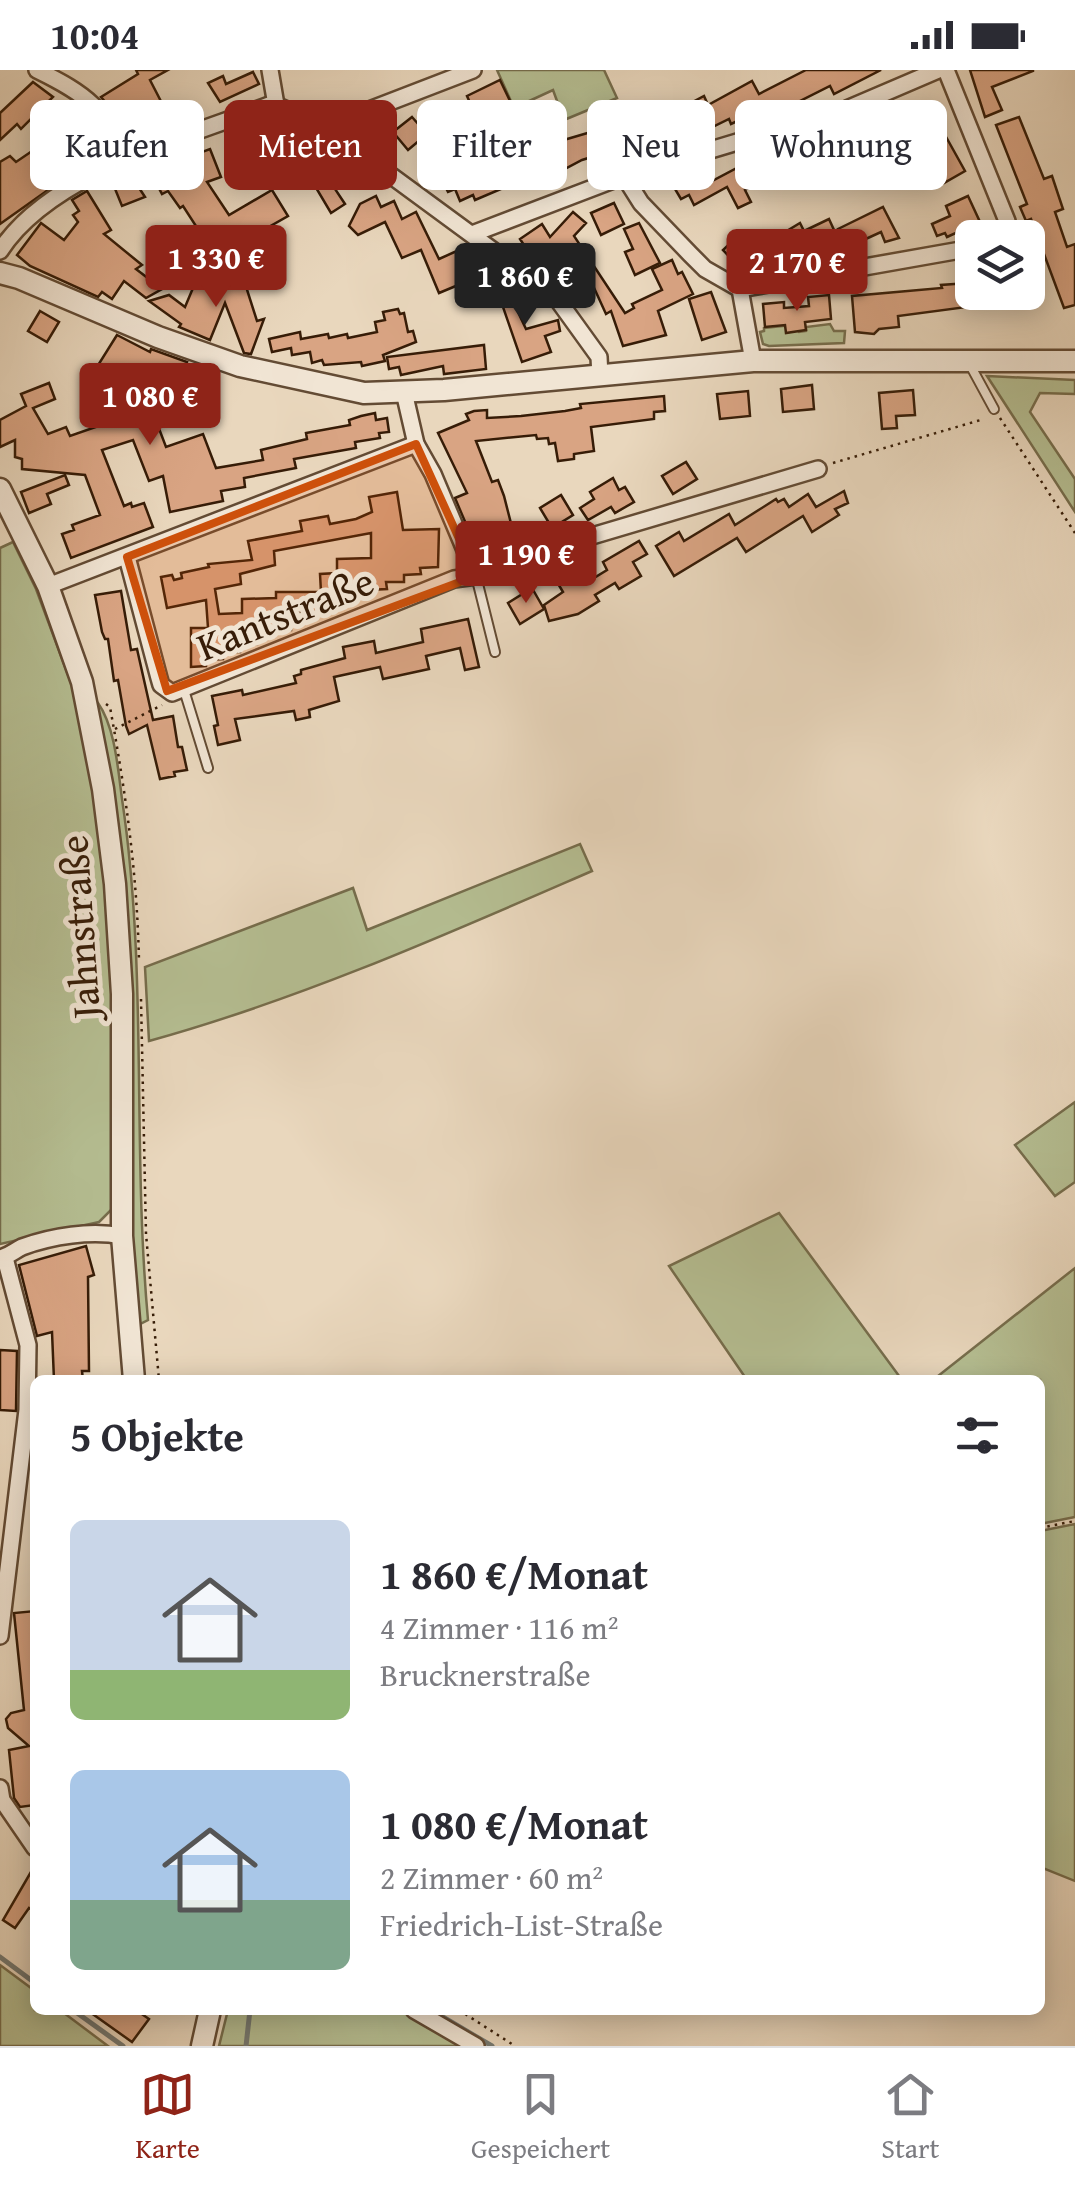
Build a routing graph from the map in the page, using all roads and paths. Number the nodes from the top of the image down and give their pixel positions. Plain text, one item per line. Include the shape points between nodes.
1 (37, 70) edge
2 (270, 70) edge
3 (473, 70) edge
4 (938, 70) edge
5 (946, 70) edge
6 (90, 100) edge
7 (275, 100) edge
8 (394, 100) edge
9 (715, 148) edge
10 (397, 179) edge
11 (66, 190) edge
12 (587, 190) edge
13 (633, 190) edge
14 (1007, 220) edge
15 (472, 234) junction
16 (0, 251) edge
17 (955, 251) edge
18 (0, 273) edge
19 (740, 288) junction
20 (967, 360) junction
21 (753, 361) junction
22 (1075, 362) edge
23 (600, 376) junction
24 (404, 392) junction
25 (996, 412) junction
26 (416, 444) junction
27 (818, 469) joint
28 (0, 489) edge
29 (1075, 533) edge
30 (127, 558) junction
31 (476, 576) junction
32 (48, 586) junction
33 (495, 652) dead end
34 (178, 692) junction
35 (114, 730) dead end
36 (208, 768) dead end
37 (122, 1236) junction
38 (3, 1258) edge
39 (134, 1375) edge
40 (1075, 1521) edge
41 (1045, 1527) edge
42 (0, 1636) edge
43 (0, 1788) edge
44 (30, 1841) edge
45 (209, 2015) edge
46 (423, 2015) edge
47 (467, 2015) edge
48 (202, 2046) edge
49 (476, 2046) edge
50 (514, 2046) edge

1 - 6 street
2 - 7 street
3 - 8 street
4 - 9 street via 846,108
5 - 14 street
10 - 15 street
11 - 16 street
12 - 15 street
13 - 19 street via 706,269
15 - 23 street via 555,296 599,357
17 - 19 street
18 - 24 street via 240,366 364,393
19 - 21 street
20 - 21 street
20 - 22 street
20 - 25 lane
21 - 23 street
23 - 24 street
24 - 26 street
25 - 27 path
25 - 29 path
26 - 30 street
26 - 31 street
27 - 31 street, Kantstraße
28 - 32 street, Jahnstraße
30 - 32 street
30 - 34 street via 161,685
31 - 33 lane
31 - 34 street, Kantstraße via 454,579
32 - 37 street, Jahnstraße via 82,682 115,884
34 - 35 path
34 - 36 lane
37 - 38 street via 61,1238
37 - 39 street, Jahnstraße
38 - 42 street via 28,1344 28,1410
40 - 41 path
43 - 44 street
45 - 48 street
46 - 49 street
47 - 50 path

